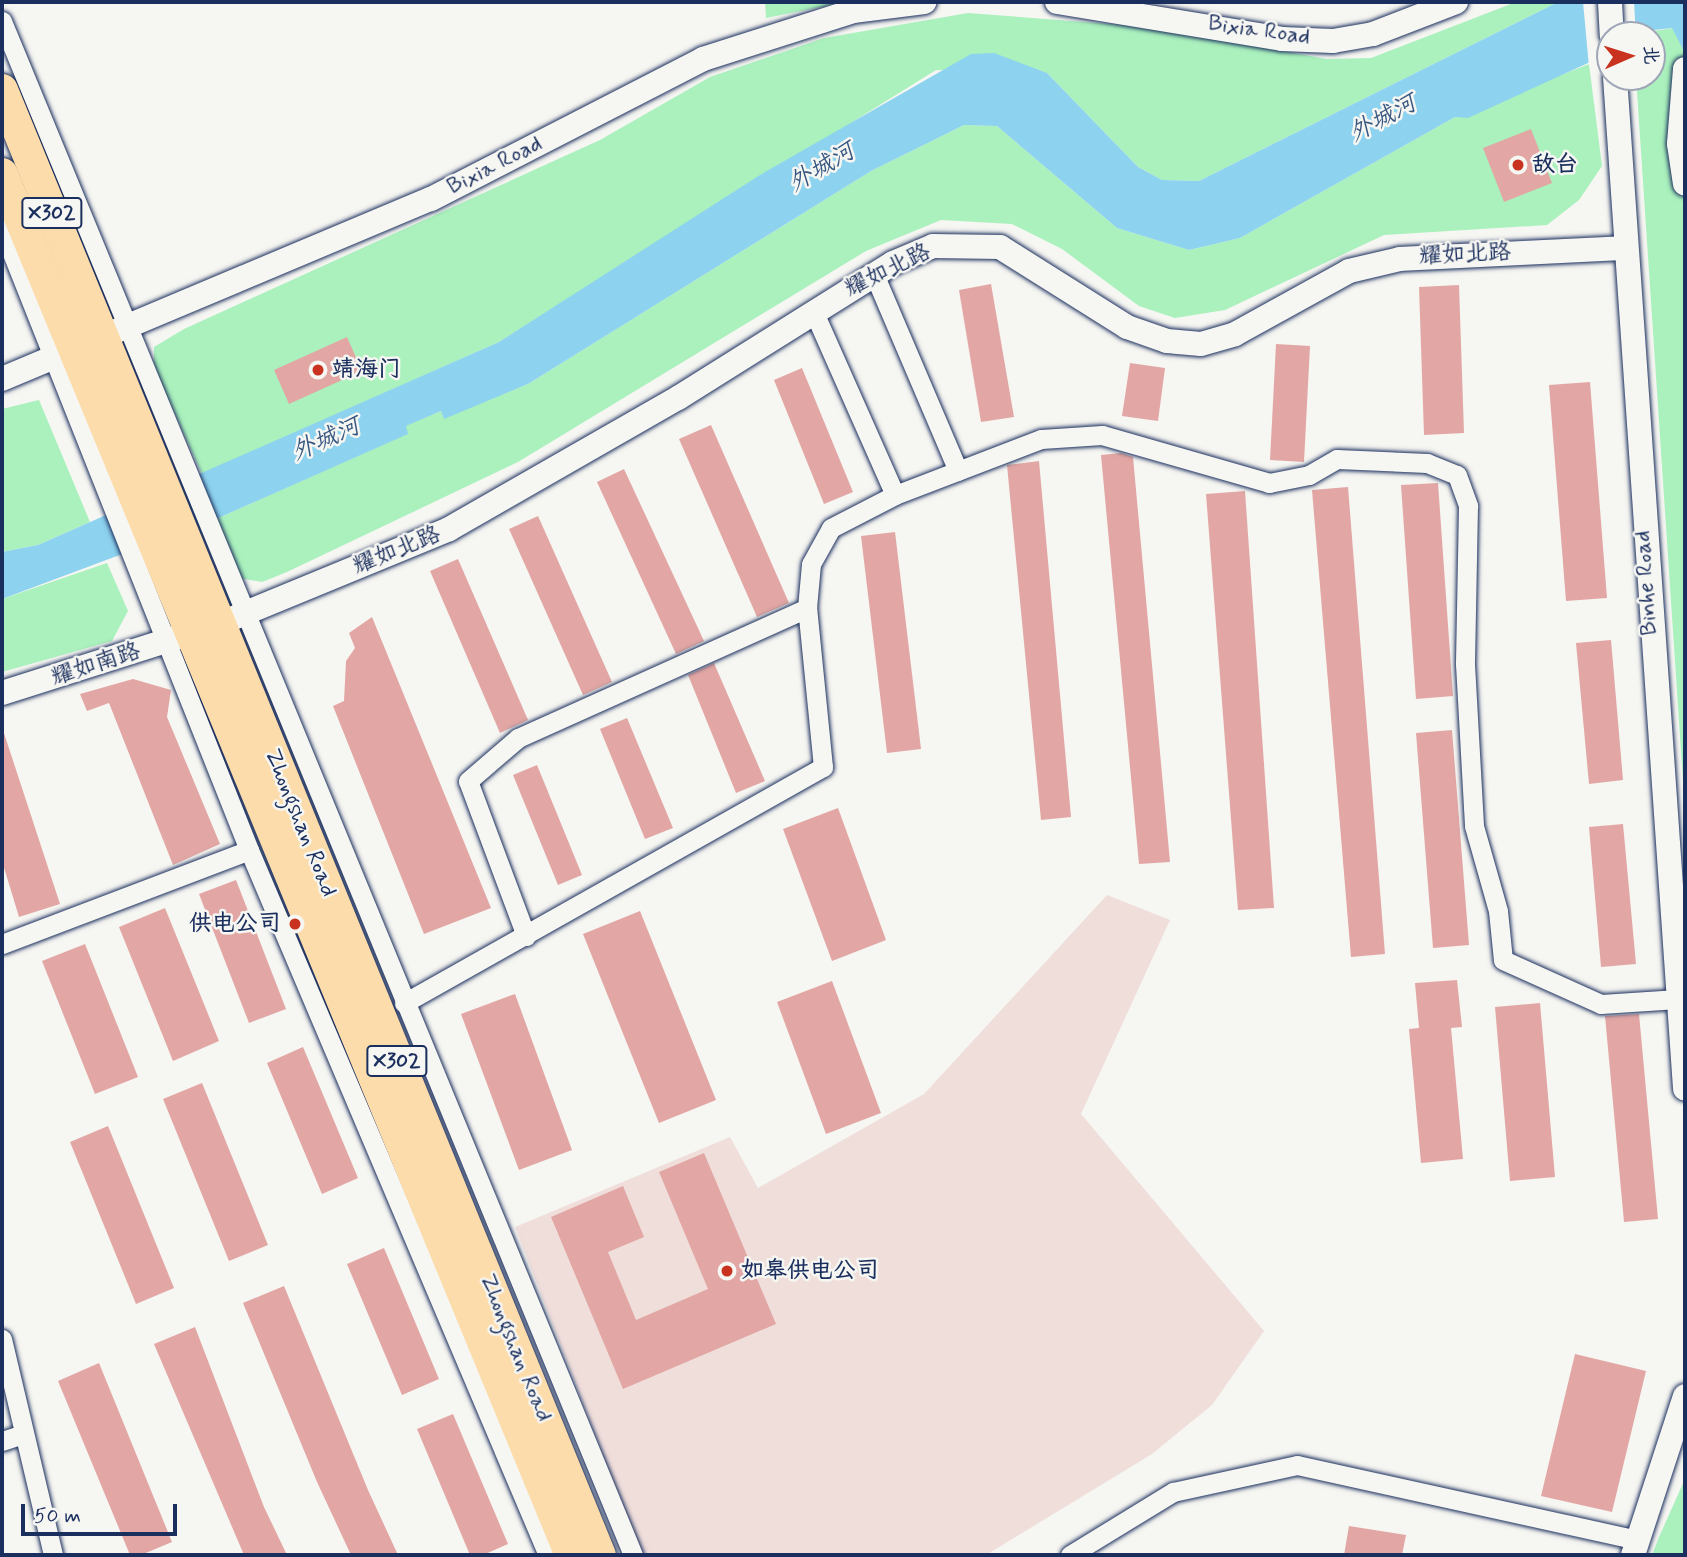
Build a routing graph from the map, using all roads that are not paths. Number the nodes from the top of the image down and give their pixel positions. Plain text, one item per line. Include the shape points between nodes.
1 (924, 2) edge
2 (1057, 2) edge
3 (1456, 2) edge
4 (1610, 2) edge
5 (2, 21) edge
6 (1611, 21) edge
7 (1685, 69) edge
8 (2, 90) edge
9 (1616, 91) edge
10 (2, 174) edge
11 (1685, 184) edge
12 (2, 228) edge
13 (1626, 248) junction
14 (874, 274) junction
15 (813, 310) junction
16 (114, 332) junction
17 (61, 354) junction
18 (2, 379) edge
19 (958, 471) junction
20 (895, 495) junction
21 (807, 608) junction
22 (231, 620) junction
23 (178, 638) junction
24 (2, 693) edge
25 (249, 850) junction
26 (526, 936) junction
27 (2, 944) edge
28 (1678, 999) junction
29 (404, 1003) junction
30 (1685, 1089) edge
31 (2, 1339) edge
32 (1685, 1396) edge
33 (22, 1435) junction
34 (2, 1441) edge
35 (1636, 1548) edge
36 (53, 1555) edge
37 (548, 1555) edge
38 (571, 1555) edge
39 (600, 1555) edge
40 (633, 1555) edge
41 (1070, 1555) edge

1 - 16 street, Bixia Road via 853,11 703,59 431,199
2 - 3 street, Bixia Road via 1282,39 1333,41 1373,34
4 - 6 street
5 - 16 street
7 - 11 street via 1679,144
8 - 16 main road, Zhongshan Road / X302
9 - 13 street, Binhe Road
10 - 17 main road, Zhongshan Road / X302
12 - 17 street
13 - 14 street, 耀如北路 via 1400,259 1349,271 1235,334 1201,344 1167,341 1127,327 1000,247 933,246
13 - 28 street, Binhe Road
14 - 15 street, 耀如北路
14 - 19 street
15 - 20 street
15 - 22 street, 耀如北路 via 495,507
16 - 17 street, Bixia Road
16 - 22 main road, Zhongshan Road / X302
17 - 18 street, Bixia Road
17 - 23 main road, Zhongshan Road / X302
19 - 20 street
19 - 28 street via 1041,439 1102,435 1269,483 1309,475 1337,459 1427,463 1457,475 1468,506 1465,664 1474,826 1498,911 1503,960 1601,1003
20 - 21 street via 831,528 811,564
21 - 26 street via 822,767
21 - 26 street via 518,738 468,781
22 - 23 street, 耀如北路
22 - 29 street
22 - 39 main road, Zhongshan Road / X302
23 - 24 street, 耀如南路
23 - 25 street
23 - 38 main road, Zhongshan Road / X302
25 - 27 street
25 - 37 street
26 - 29 street
28 - 30 street, Binhe Road
29 - 40 street
31 - 33 street
32 - 35 street
33 - 34 street
33 - 36 street
35 - 41 street via 1297,1465 1173,1492

